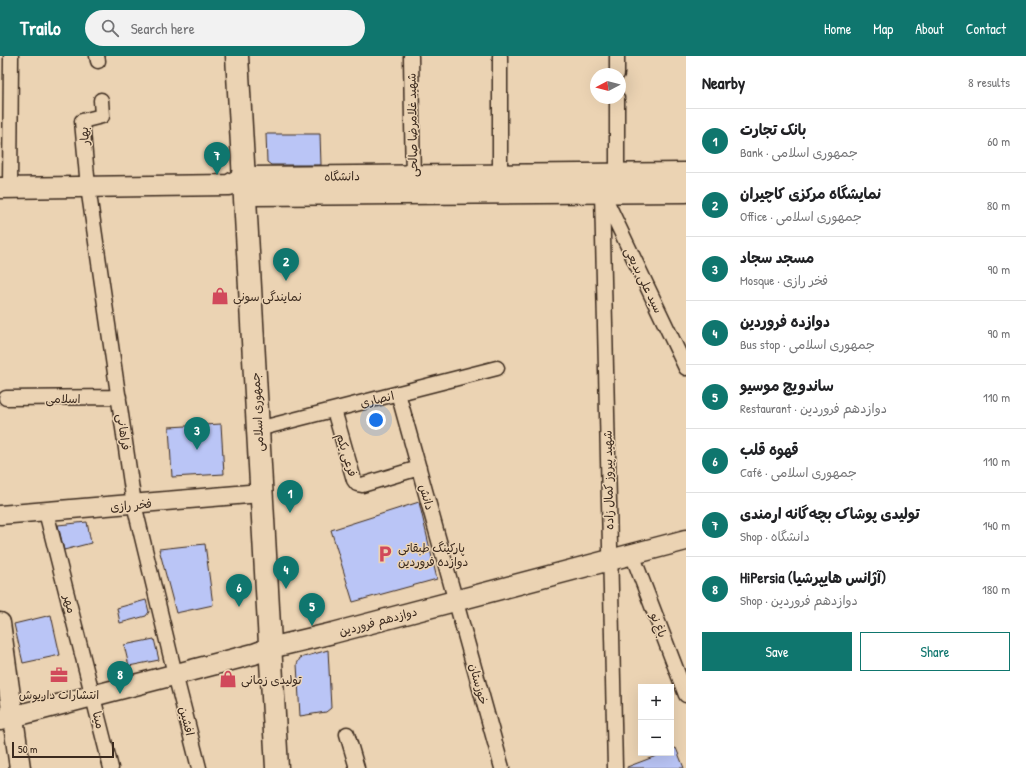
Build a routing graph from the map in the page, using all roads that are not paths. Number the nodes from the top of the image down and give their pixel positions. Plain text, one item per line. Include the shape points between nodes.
1 (11, 56) edge
2 (237, 56) edge
3 (411, 56) edge
4 (500, 56) edge
5 (617, 56) edge
6 (617, 68) edge
7 (101, 100) dead end
8 (617, 104) edge
9 (686, 173) edge
10 (610, 183) junction
11 (502, 184) junction
12 (413, 185) junction
13 (244, 186) junction
14 (88, 187) junction
15 (5, 188) edge
16 (686, 192) edge
17 (497, 368) dead end
18 (686, 368) edge
19 (398, 393) junction
20 (119, 397) junction
21 (6, 398) dead end
22 (334, 410) junction
23 (258, 428) junction
24 (419, 468) junction
25 (261, 494) junction
26 (134, 504) junction
27 (46, 512) junction
28 (0, 515) edge
29 (686, 540) edge
30 (632, 554) junction
31 (609, 560) junction
32 (456, 600) junction
33 (0, 623) edge
34 (270, 648) junction
35 (175, 674) junction
36 (686, 695) edge
37 (93, 696) junction
38 (6, 718) edge
39 (347, 734) dead end
40 (20, 768) edge
41 (111, 768) edge
42 (199, 768) edge
43 (277, 768) edge
44 (358, 768) edge
45 (502, 768) edge
46 (615, 768) edge

1 - 15 street
2 - 13 main road, جمهوری اسلامی
3 - 12 street, شهید غلامرضا صالحی
4 - 11 street
5 - 6 street
7 - 14 street, بهار via 102,116 82,121
8 - 10 street, شهید پیروز کمال زاده
9 - 10 main road, دانشگاه
10 - 11 main road, دانشگاه
10 - 16 main road, دانشگاه
10 - 18 street, سید علی بدیعی
10 - 31 street, شهید پیروز کمال زاده
11 - 12 main road, دانشگاه
12 - 13 main road, دانشگاه
13 - 14 main road, دانشگاه
13 - 23 main road, جمهوری اسلامی
14 - 15 main road, دانشگاه
14 - 20 street, فراهانی
17 - 19 street, انصاری
19 - 22 street, انصاری
19 - 24 street, دانش
20 - 21 street, اسلامی
20 - 26 street, فراهانی
22 - 23 street, انصاری
22 - 24 street, فرعی یکم via 357,484 362,485
23 - 25 main road, جمهوری اسلامی
24 - 32 street, دانش
25 - 26 street, فخر رازی
25 - 34 main road, جمهوری اسلامی
26 - 27 street, فخر رازی
26 - 35 street, فراهانی
27 - 28 street, فخر رازی
27 - 37 street, مهر
29 - 30 main road, دوازدهم فروردین
30 - 31 main road, دوازدهم فروردین
30 - 36 street, باغ نو
31 - 32 main road, دوازدهم فروردین
31 - 46 street, شهید پیروز کمال زاده
32 - 34 main road, دوازدهم فروردین
32 - 45 street, خوزستان
33 - 38 main road
34 - 35 main road, دوازدهم فروردین
34 - 43 main road, جمهوری اسلامی
35 - 37 main road, دوازدهم فروردین
35 - 42 street, افشین
37 - 38 main road, دوازدهم فروردین
37 - 41 street, مینا
38 - 40 main road
39 - 44 street

